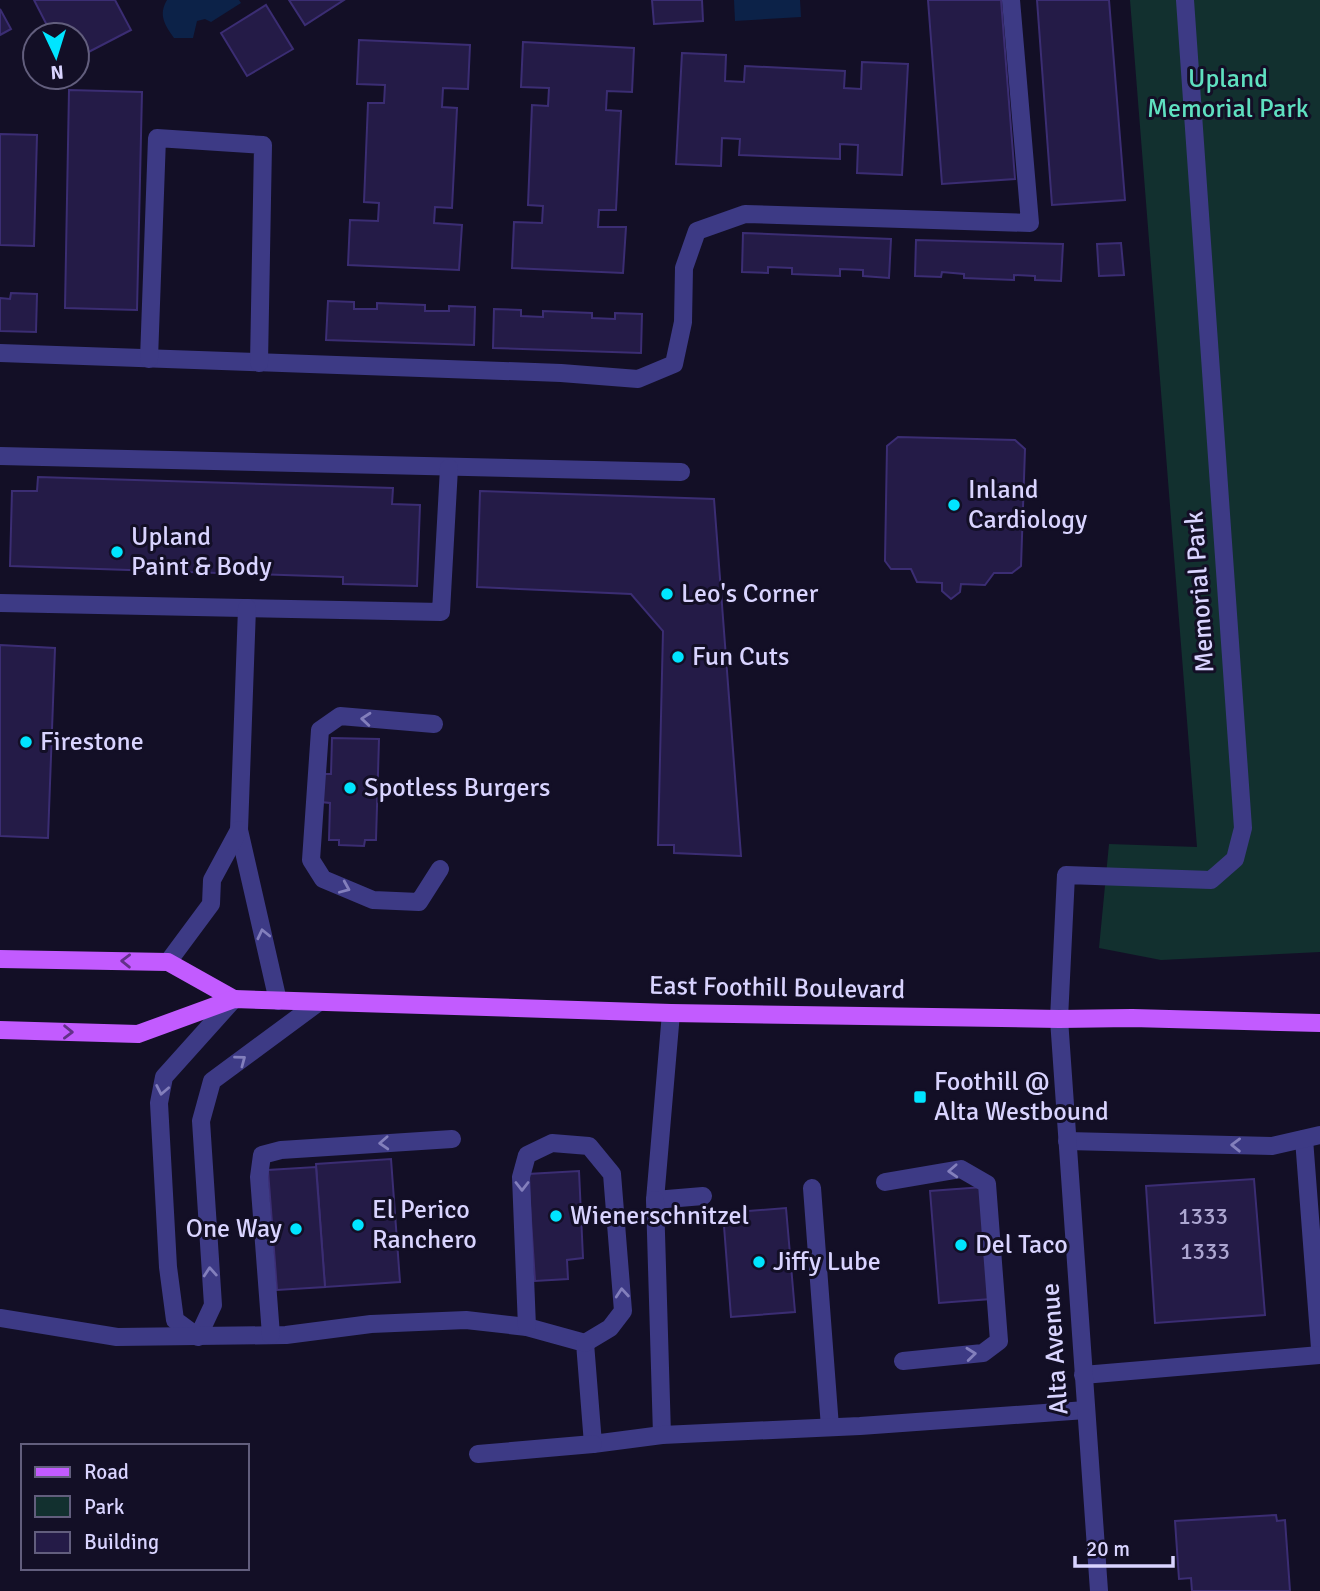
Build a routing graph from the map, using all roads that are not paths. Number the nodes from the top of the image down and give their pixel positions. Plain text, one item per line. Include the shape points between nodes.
1 (1011, 0) edge
2 (1185, 0) edge
3 (0, 353) edge
4 (149, 359) junction
5 (259, 363) junction
6 (0, 456) edge
7 (449, 468) junction
8 (681, 472) dead end
9 (0, 603) edge
10 (247, 608) junction
11 (434, 724) dead end
12 (239, 830) junction
13 (440, 869) dead end
14 (0, 959) edge
15 (168, 962) junction
16 (233, 999) junction
17 (278, 1000) junction
18 (319, 1002) junction
19 (671, 1013) junction
20 (1059, 1020) junction
21 (1320, 1023) edge
22 (0, 1030) edge
23 (1312, 1137) edge
24 (452, 1139) dead end
25 (1067, 1141) junction
26 (885, 1182) dead end
27 (811, 1188) dead end
28 (703, 1196) dead end
29 (655, 1200) junction
30 (0, 1318) edge
31 (527, 1327) junction
32 (271, 1335) junction
33 (198, 1337) junction
34 (585, 1343) junction
35 (1320, 1348) edge
36 (1320, 1355) edge
37 (903, 1361) dead end
38 (1083, 1375) junction
39 (1086, 1410) junction
40 (830, 1427) junction
41 (662, 1435) junction
42 (593, 1444) junction
43 (478, 1454) dead end
44 (1099, 1591) edge

1 - 5 street via 1030,223 745,214 697,231 684,268 683,322 674,364 638,379
2 - 20 street, Memorial Park via 1243,828 1235,859 1211,880 1066,875
3 - 4 street
4 - 5 street
4 - 5 street via 157,138 263,145
6 - 7 street
7 - 8 street
7 - 10 street via 441,612
9 - 10 street
10 - 12 street
11 -> 13 street via 340,716 320,730 311,860 323,879 373,900 419,902
12 - 15 street via 212,880 211,904
17 -> 12 street
15 -> 14 main road, East Foothill Boulevard
15 - 16 main road, East Foothill Boulevard
16 - 17 main road, East Foothill Boulevard
22 -> 16 main road, East Foothill Boulevard via 138,1034
16 -> 33 street via 164,1077 159,1103 175,1320
17 - 18 main road, East Foothill Boulevard
18 - 19 main road, East Foothill Boulevard
33 -> 18 street via 213,1305 201,1121 212,1082
19 - 20 main road, East Foothill Boulevard
19 - 29 street
20 - 21 main road, East Foothill Boulevard
20 - 25 street, Alta Avenue
23 -> 25 street via 1272,1146
23 - 35 street
24 -> 32 street via 262,1155 258,1177
25 - 38 street, Alta Avenue
37 -> 26 street via 983,1353 999,1341 987,1184 961,1169
27 - 40 street
28 - 29 street
29 - 41 street
30 - 33 street via 112,1337
31 - 32 street via 466,1320
31 - 34 street
34 -> 31 street via 610,1328 623,1311 612,1174 589,1146 552,1143 527,1155 521,1177
32 - 33 street
34 - 42 street
36 - 38 street
38 - 39 street, Alta Avenue
39 - 40 street
39 - 44 street, Alta Avenue
40 - 41 street
41 - 42 street
42 - 43 street

